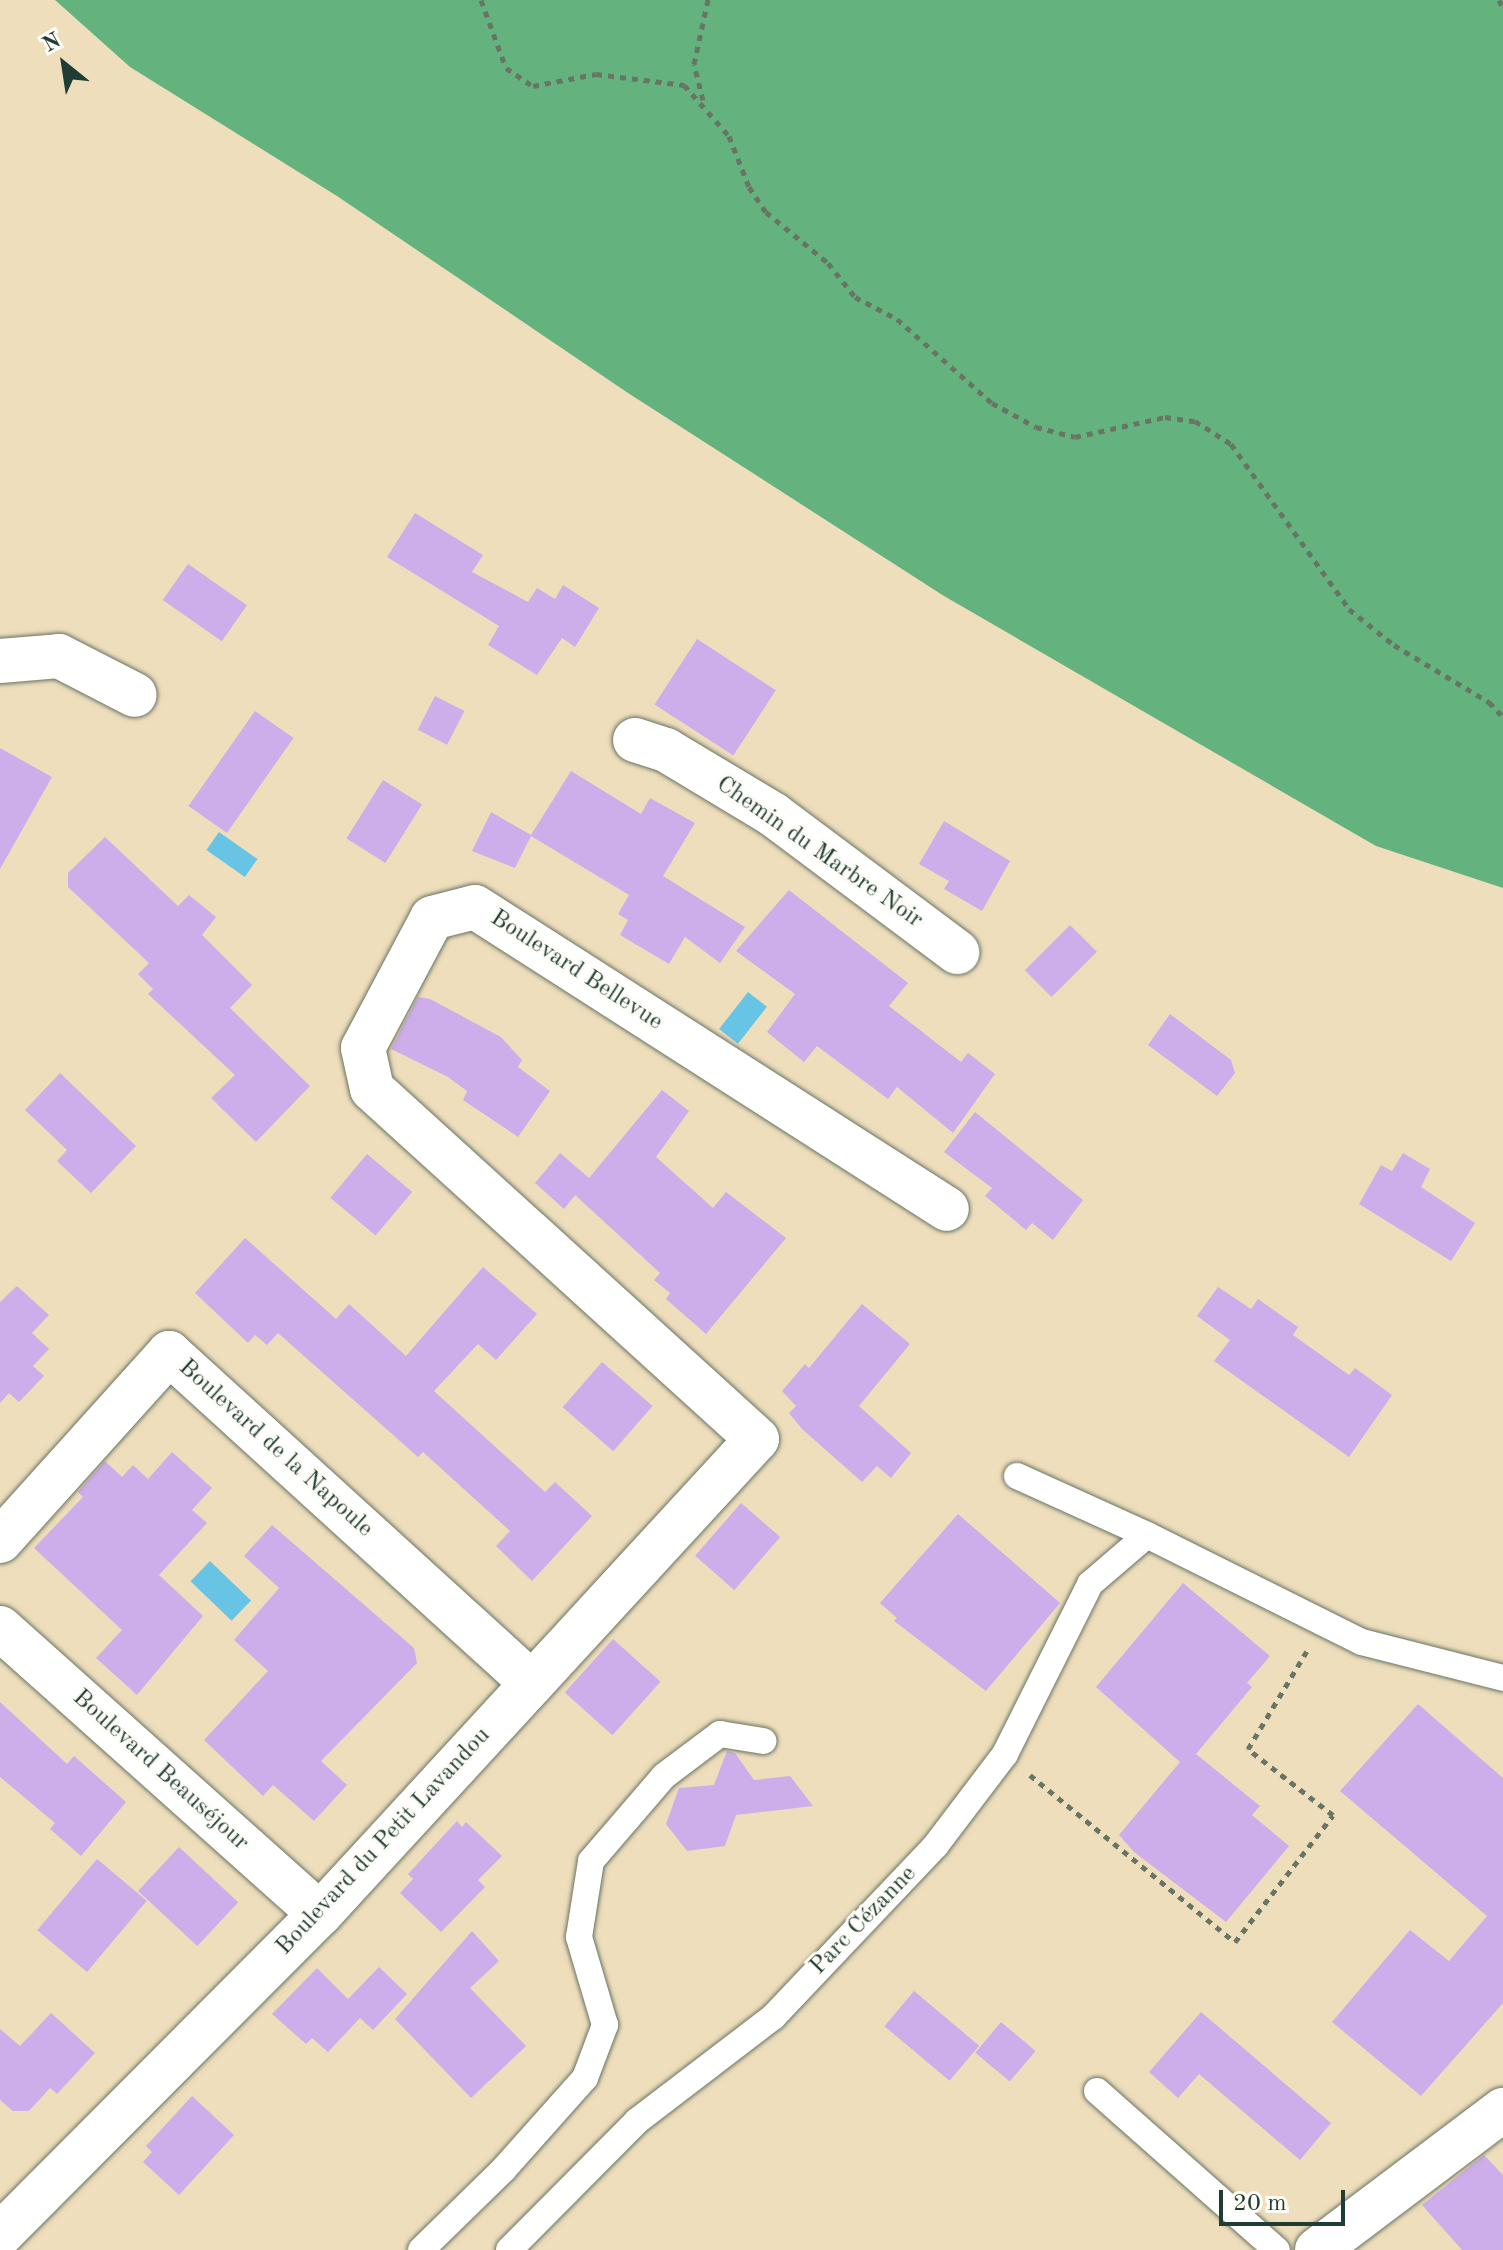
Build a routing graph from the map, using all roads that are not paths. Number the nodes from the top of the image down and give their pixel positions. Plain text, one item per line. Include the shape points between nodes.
1 (0, 661) edge
2 (135, 695) dead end
3 (635, 740) dead end
4 (957, 952) dead end
5 (947, 1209) dead end
6 (757, 1439) joint
7 (1017, 1476) dead end
8 (1147, 1535) junction
9 (0, 1541) edge
10 (0, 1628) edge
11 (1503, 1678) edge
12 (532, 1683) junction
13 (763, 1741) dead end
14 (320, 1914) junction
15 (1097, 2091) dead end
16 (1503, 2110) edge
17 (0, 2235) edge
18 (421, 2250) edge
19 (509, 2250) edge
20 (1277, 2250) edge
21 (1317, 2250) edge

1 - 2 street via 59,656
3 - 4 street, Chemin du Marbre Noir via 666,750 774,815
5 - 6 street, Boulevard Bellevue via 475,907 432,918 363,1048 372,1089
6 - 12 street, Boulevard du Petit Lavandou
7 - 8 lane
8 - 11 lane via 1362,1642
8 - 19 lane, Parc Cézanne via 1090,1584 1005,1754 936,1845 773,2017 637,2121
9 - 12 street, Boulevard de la Napoule via 169,1353
10 - 14 street, Boulevard Beauséjour
12 - 14 street, Boulevard du Petit Lavandou
13 - 18 lane via 720,1734 664,1776 591,1861 579,1937 605,2025 585,2078 503,2170
14 - 17 street, Boulevard du Petit Lavandou
15 - 20 lane
16 - 21 street

